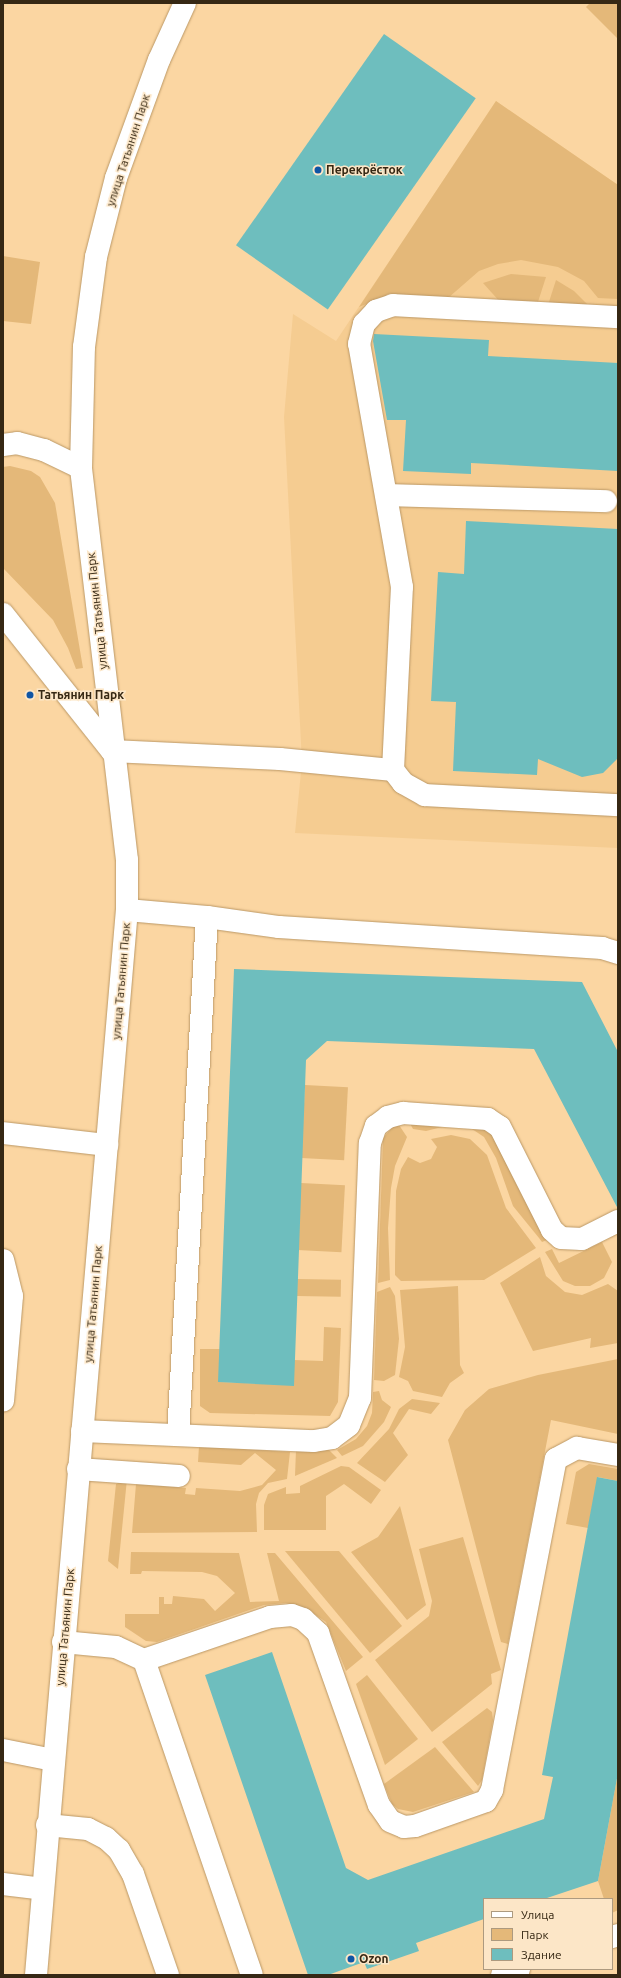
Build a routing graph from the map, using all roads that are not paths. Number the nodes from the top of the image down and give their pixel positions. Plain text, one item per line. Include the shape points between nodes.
1 (185, 3) edge
2 (618, 317) edge
3 (3, 445) edge
4 (81, 468) junction
5 (386, 494) junction
6 (606, 501) dead end
7 (3, 614) edge
8 (112, 751) junction
9 (393, 770) junction
10 (618, 804) edge
11 (127, 910) junction
12 (206, 916) junction
13 (618, 953) edge
14 (3, 1133) edge
15 (107, 1145) junction
16 (618, 1221) edge
17 (3, 1260) edge
18 (5, 1356) edge
19 (3, 1401) edge
20 (82, 1431) junction
21 (178, 1435) junction
22 (618, 1455) edge
23 (78, 1469) junction
24 (179, 1476) dead end
25 (63, 1642) junction
26 (144, 1660) junction
27 (3, 1750) edge
28 (53, 1760) junction
29 (47, 1825) junction
30 (3, 1884) edge
31 (41, 1889) junction
32 (516, 1970) edge
33 (36, 1975) edge
34 (168, 1975) edge
35 (252, 1975) edge
36 (502, 1975) edge

1 - 4 street, улица Татьянин Парк via 157,66 116,178 96,256 84,347
2 - 5 street via 393,305 376,311 364,324 359,344
3 - 4 street via 17,443 44,450
4 - 8 street, улица Татьянин Парк
5 - 6 street
5 - 9 street via 403,600
7 - 8 street
8 - 9 street via 280,759
8 - 11 street, улица Татьянин Парк via 127,860
9 - 10 street via 403,783 425,795
11 - 12 street
11 - 15 street, улица Татьянин Парк
12 - 13 street via 279,928 602,948
12 - 21 street
14 - 15 street
15 - 20 street, улица Татьянин Парк
16 - 21 street via 582,1239 562,1238 552,1230 500,1127 488,1119 403,1113 388,1117 376,1126 370,1143 360,1398 349,1425 340,1433 323,1440
17 - 18 street via 12,1296
18 - 19 street
20 - 21 street
20 - 23 street, улица Татьянин Парк
22 - 26 street via 576,1448 556,1459 492,1790 486,1801 415,1826 404,1827 390,1821 379,1805 321,1639 303,1619 292,1615 270,1617
23 - 24 street
23 - 25 street, улица Татьянин Парк
25 - 26 street via 116,1647
25 - 28 street, улица Татьянин Парк
26 - 35 street
27 - 28 street
28 - 29 street, улица Татьянин Парк
29 - 31 street, улица Татьянин Парк
29 - 34 street via 88,1829 106,1838 119,1850 133,1874
30 - 31 street
31 - 33 street, улица Татьянин Парк
32 - 36 street

